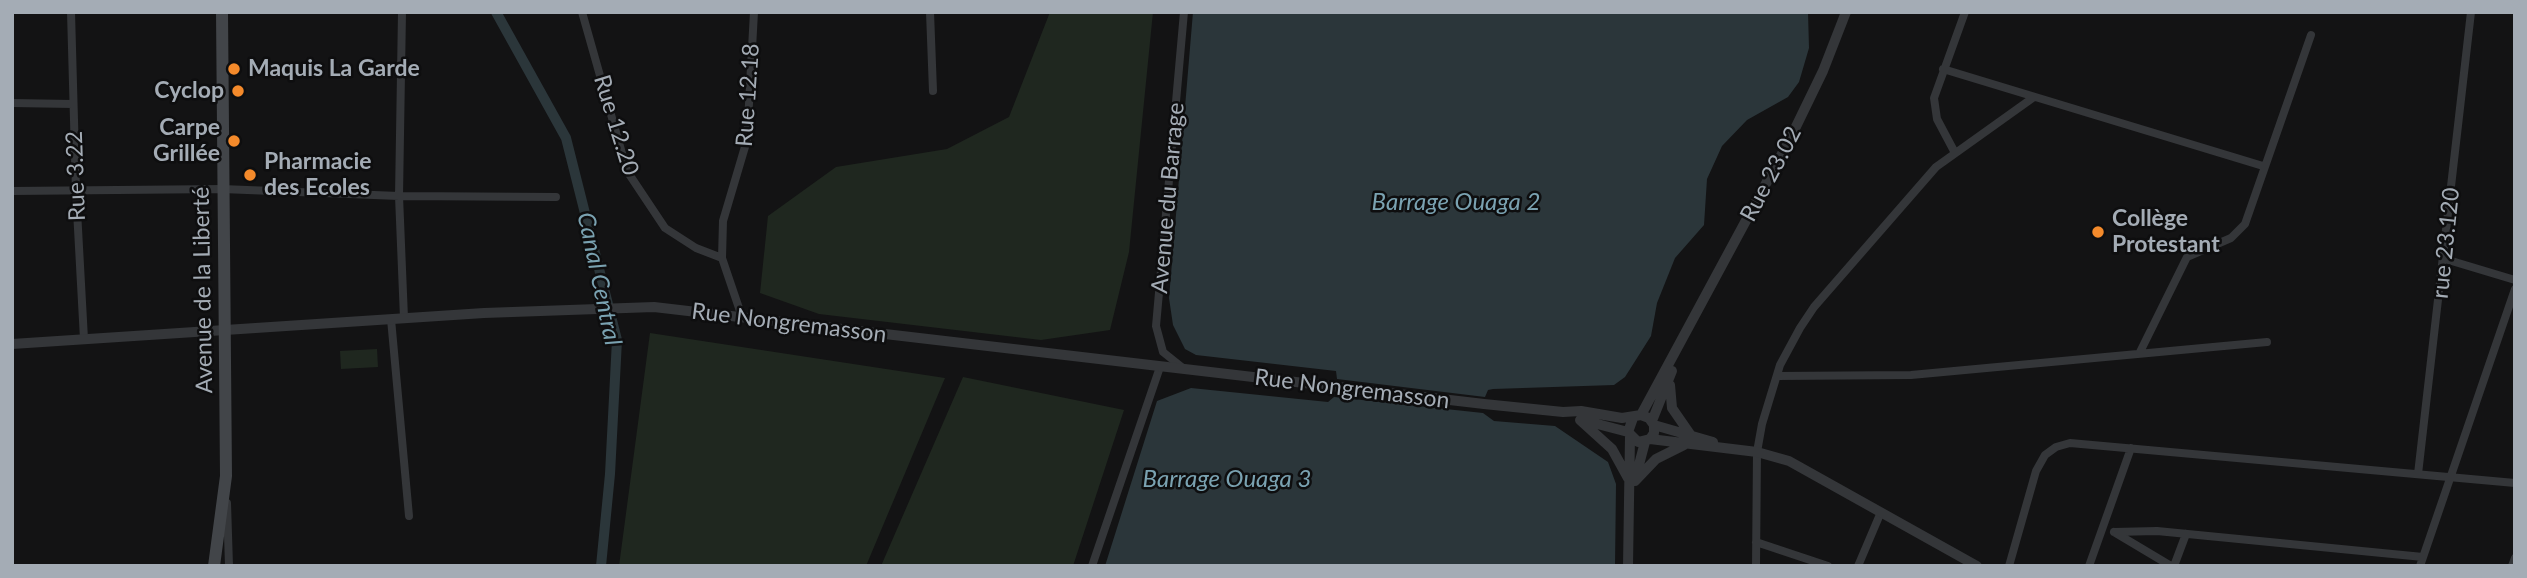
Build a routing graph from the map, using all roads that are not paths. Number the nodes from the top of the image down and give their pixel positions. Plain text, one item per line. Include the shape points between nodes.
1 (71, 12) edge
2 (222, 12) edge
3 (402, 12) edge
4 (582, 12) edge
5 (754, 12) edge
6 (930, 12) edge
7 (1184, 12) edge
8 (1846, 12) edge
9 (1965, 12) edge
10 (2471, 12) edge
11 (2311, 35) dead end
12 (1943, 69) junction
13 (933, 91) dead end
14 (2034, 97) junction
15 (12, 103) edge
16 (73, 104) junction
17 (1954, 151) junction
18 (2263, 166) junction
19 (222, 189) junction
20 (12, 191) edge
21 (75, 192) junction
22 (400, 196) junction
23 (556, 197) dead end
24 (722, 258) junction
25 (2445, 259) junction
26 (2515, 280) edge
27 (2515, 289) edge
28 (742, 317) junction
29 (404, 318) junction
30 (391, 320) junction
31 (225, 330) junction
32 (1688, 332) junction
33 (84, 339) junction
34 (2267, 342) dead end
35 (12, 344) edge
36 (2140, 352) junction
37 (1160, 368) junction
38 (1673, 369) junction
39 (1188, 370) junction
40 (1777, 376) junction
41 (1563, 412) junction
42 (1637, 417) junction
43 (1580, 420) junction
44 (1653, 423) junction
45 (1629, 434) junction
46 (1690, 439) junction
47 (1648, 441) junction
48 (2132, 448) junction
49 (1757, 452) junction
50 (2418, 474) junction
51 (226, 476) junction
52 (2450, 477) junction
53 (1632, 481) junction
54 (2515, 483) edge
55 (1881, 512) junction
56 (409, 516) dead end
57 (2104, 526) junction
58 (2114, 532) junction
59 (2186, 534) junction
60 (1756, 542) junction
61 (2515, 558) edge
62 (2422, 561) edge
63 (214, 566) edge
64 (229, 566) edge
65 (1092, 566) edge
66 (1628, 566) edge
67 (1756, 566) edge
68 (1828, 566) edge
69 (1858, 566) edge
70 (1977, 566) edge
71 (2009, 566) edge
72 (2089, 566) edge
73 (2172, 566) edge
74 (2512, 566) edge

1 - 16 street, Rue 3.22
2 - 19 main road, Avenue de la Liberté
3 - 22 street
4 - 24 street, Rue 12.20 via 627,171 639,194 674,236
5 - 24 street, Rue 12.18 via 747,139 723,221
6 - 13 street
7 - 39 street, Avenue du Barrage via 1156,326 1163,352
8 - 32 street, Rue 23.02 via 1790,139
9 - 12 street
10 - 25 street, rue 23.120
11 - 18 street
12 - 14 street
12 - 17 street via 1934,107
14 - 17 street
14 - 18 street
15 - 16 street
16 - 21 street, Rue 3.22
17 - 40 street via 1919,184 1814,307 1788,347
18 - 36 street via 2245,224 2231,238 2187,257
19 - 21 street
19 - 22 street
19 - 31 main road, Avenue de la Liberté
20 - 21 street
21 - 33 street, Rue 3.22
22 - 23 street
22 - 29 street
24 - 28 street
25 - 26 street
25 - 50 street, rue 23.120
27 - 52 street
28 - 29 street, Rue Nongremasson via 630,307
28 - 37 street, Rue Nongremasson
29 - 30 street, Rue Nongremasson
30 - 31 street, Rue Nongremasson
30 - 56 street
31 - 33 street, Rue Nongremasson
31 - 51 main road, Avenue de la Liberté
32 - 38 street, Rue 23.02
32 - 42 street, Rue 23.02
33 - 35 street, Rue Nongremasson
34 - 36 street
36 - 40 street via 1911,375
37 - 39 street, Rue Nongremasson
37 - 65 street
38 - 44 street, Rue 23.02
38 - 46 street via 1672,408
39 - 41 street, Rue Nongremasson
40 - 49 street
41 - 42 street, Rue Nongremasson
41 - 43 street, Rue Nongremasson
42 - 44 street
42 - 45 street, Rue 23.02
43 - 45 street, Rue Nongremasson
43 - 53 street via 1612,449
44 - 46 street
44 - 47 street, Rue 23.02
45 - 47 street, Rue Nongremasson via 1638,442
45 - 53 street, Rue 23.02
46 - 47 street
46 - 49 street
46 - 53 street via 1656,459
47 - 53 street, Rue 23.02
48 - 50 street
48 - 57 street
48 - 71 street via 2070,443 2045,455 2036,471
49 - 55 street via 1789,461
49 - 60 street
50 - 52 street
51 - 63 main road, Avenue de la Liberté
51 - 64 street
52 - 54 street
52 - 62 street
53 - 66 street
55 - 69 street
55 - 70 street
57 - 58 street
57 - 72 street
58 - 59 street
58 - 73 street
59 - 62 street
59 - 73 street
60 - 67 street
60 - 68 street
61 - 74 street

